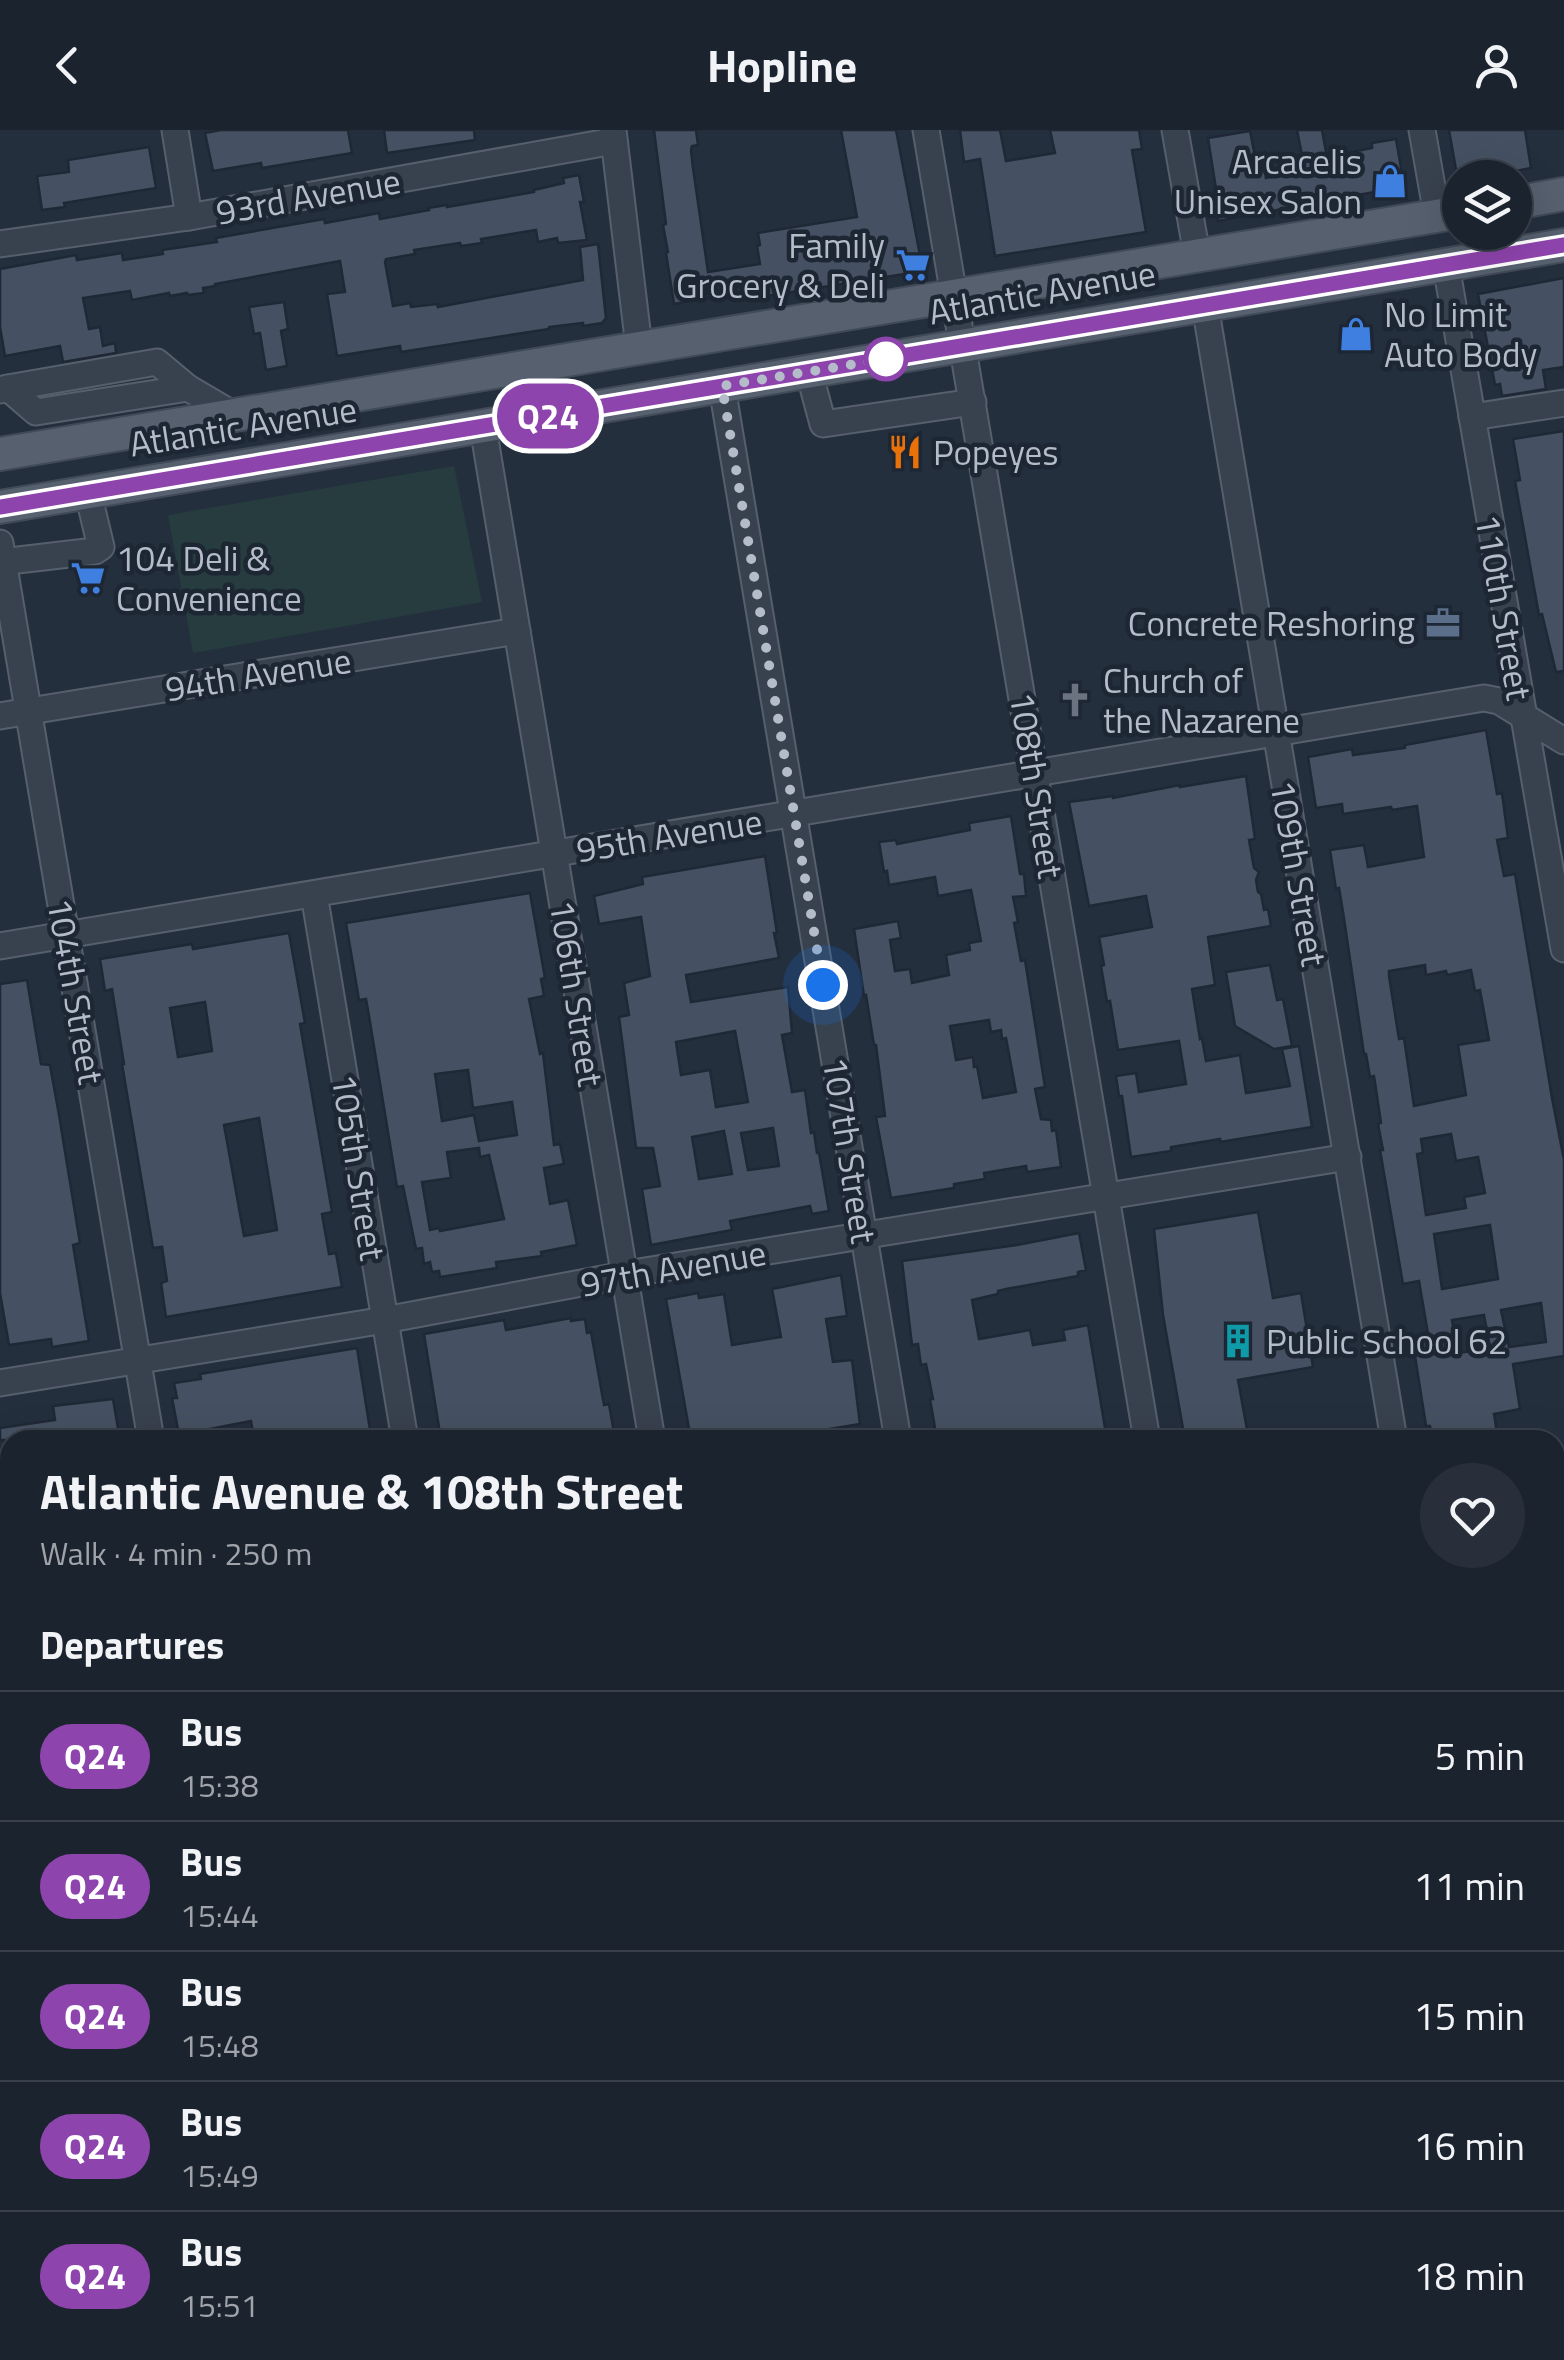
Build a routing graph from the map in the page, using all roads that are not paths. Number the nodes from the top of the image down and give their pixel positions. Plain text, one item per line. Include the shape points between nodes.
1 (175, 130) edge
2 (926, 130) edge
3 (1174, 130) edge
4 (1422, 130) edge
5 (614, 136) edge
6 (1442, 192) edge
7 (1564, 194) edge
8 (1532, 199) edge
9 (1442, 215) edge
10 (189, 216) junction
11 (0, 244) edge
12 (1564, 246) edge
13 (1196, 255) junction
14 (1446, 265) junction
15 (955, 294) junction
16 (1205, 306) junction
17 (964, 346) junction
18 (638, 347) junction
19 (809, 372) junction
20 (722, 386) junction
21 (4, 389) edge
22 (974, 402) junction
23 (1564, 403) edge
24 (234, 415) junction
25 (1472, 418) junction
26 (483, 427) junction
27 (0, 454) edge
28 (88, 492) junction
29 (0, 507) edge
30 (1, 555) edge
31 (517, 631) junction
32 (30, 711) junction
33 (1523, 715) junction
34 (0, 716) edge
35 (1276, 734) junction
36 (1564, 741) edge
37 (1035, 774) junction
38 (795, 814) junction
39 (1552, 815) edge
40 (554, 854) junction
41 (314, 894) junction
42 (67, 936) junction
43 (0, 946) edge
44 (1564, 949) edge
45 (1348, 1157) junction
46 (1106, 1196) junction
47 (864, 1236) junction
48 (624, 1275) junction
49 (385, 1320) junction
50 (138, 1360) junction
51 (0, 1383) edge
52 (149, 1430) edge
53 (403, 1430) edge
54 (650, 1430) edge
55 (896, 1430) edge
56 (1144, 1430) edge
57 (1392, 1430) edge

1 - 10 street
2 - 15 street, 108th Street
3 - 13 street
4 - 6 street
5 - 10 street, 93rd Avenue
5 - 18 street
7 - 8 main road
9 - 13 main road, Atlantic Avenue
10 - 11 street, 93rd Avenue
12 - 14 main road, Atlantic Avenue
13 - 15 main road, Atlantic Avenue
14 - 16 main road, Atlantic Avenue
14 - 25 street, 110th Street
15 - 17 street, 108th Street
15 - 18 main road, Atlantic Avenue
16 - 17 main road, Atlantic Avenue
16 - 35 street, 109th Street
17 - 19 main road, Atlantic Avenue
17 - 22 street, 108th Street
18 - 24 main road, Atlantic Avenue
19 - 20 main road, Atlantic Avenue
19 - 22 street via 823,424
20 - 26 main road, Atlantic Avenue
20 - 38 street, 107th Street
21 - 24 street via 36,412 188,388
22 - 37 street, 108th Street
23 - 25 street
24 - 27 main road, Atlantic Avenue
25 - 33 street, 110th Street
26 - 28 main road, Atlantic Avenue
26 - 31 street, 106th Street
28 - 29 main road, Atlantic Avenue
28 - 30 street via 101,547
30 - 32 street, 104th Street
31 - 32 street, 94th Avenue
31 - 40 street, 106th Street
32 - 34 street, 94th Avenue
32 - 42 street, 104th Street
33 - 35 street, 95th Avenue via 1484,698
33 - 36 street, 95th Avenue
33 - 39 street, 110th Street
35 - 37 street, 95th Avenue
35 - 45 street, 109th Street
37 - 38 street, 95th Avenue
37 - 46 street, 108th Street
38 - 40 street, 95th Avenue
38 - 47 street, 107th Street
39 - 44 street, 110th Street
40 - 41 street, 95th Avenue
40 - 48 street, 106th Street
41 - 42 street, 95th Avenue
41 - 49 street, 105th Street
42 - 43 street, 95th Avenue
42 - 50 street, 104th Street
45 - 46 street, 97th Avenue
45 - 57 street, 109th Street
46 - 47 street, 97th Avenue
46 - 56 street, 108th Street
47 - 48 street, 97th Avenue
47 - 55 street, 107th Street
48 - 49 street, 97th Avenue
48 - 54 street, 106th Street
49 - 50 street, 97th Avenue
49 - 53 street, 105th Street
50 - 51 street, 97th Avenue
50 - 52 street, 104th Street

